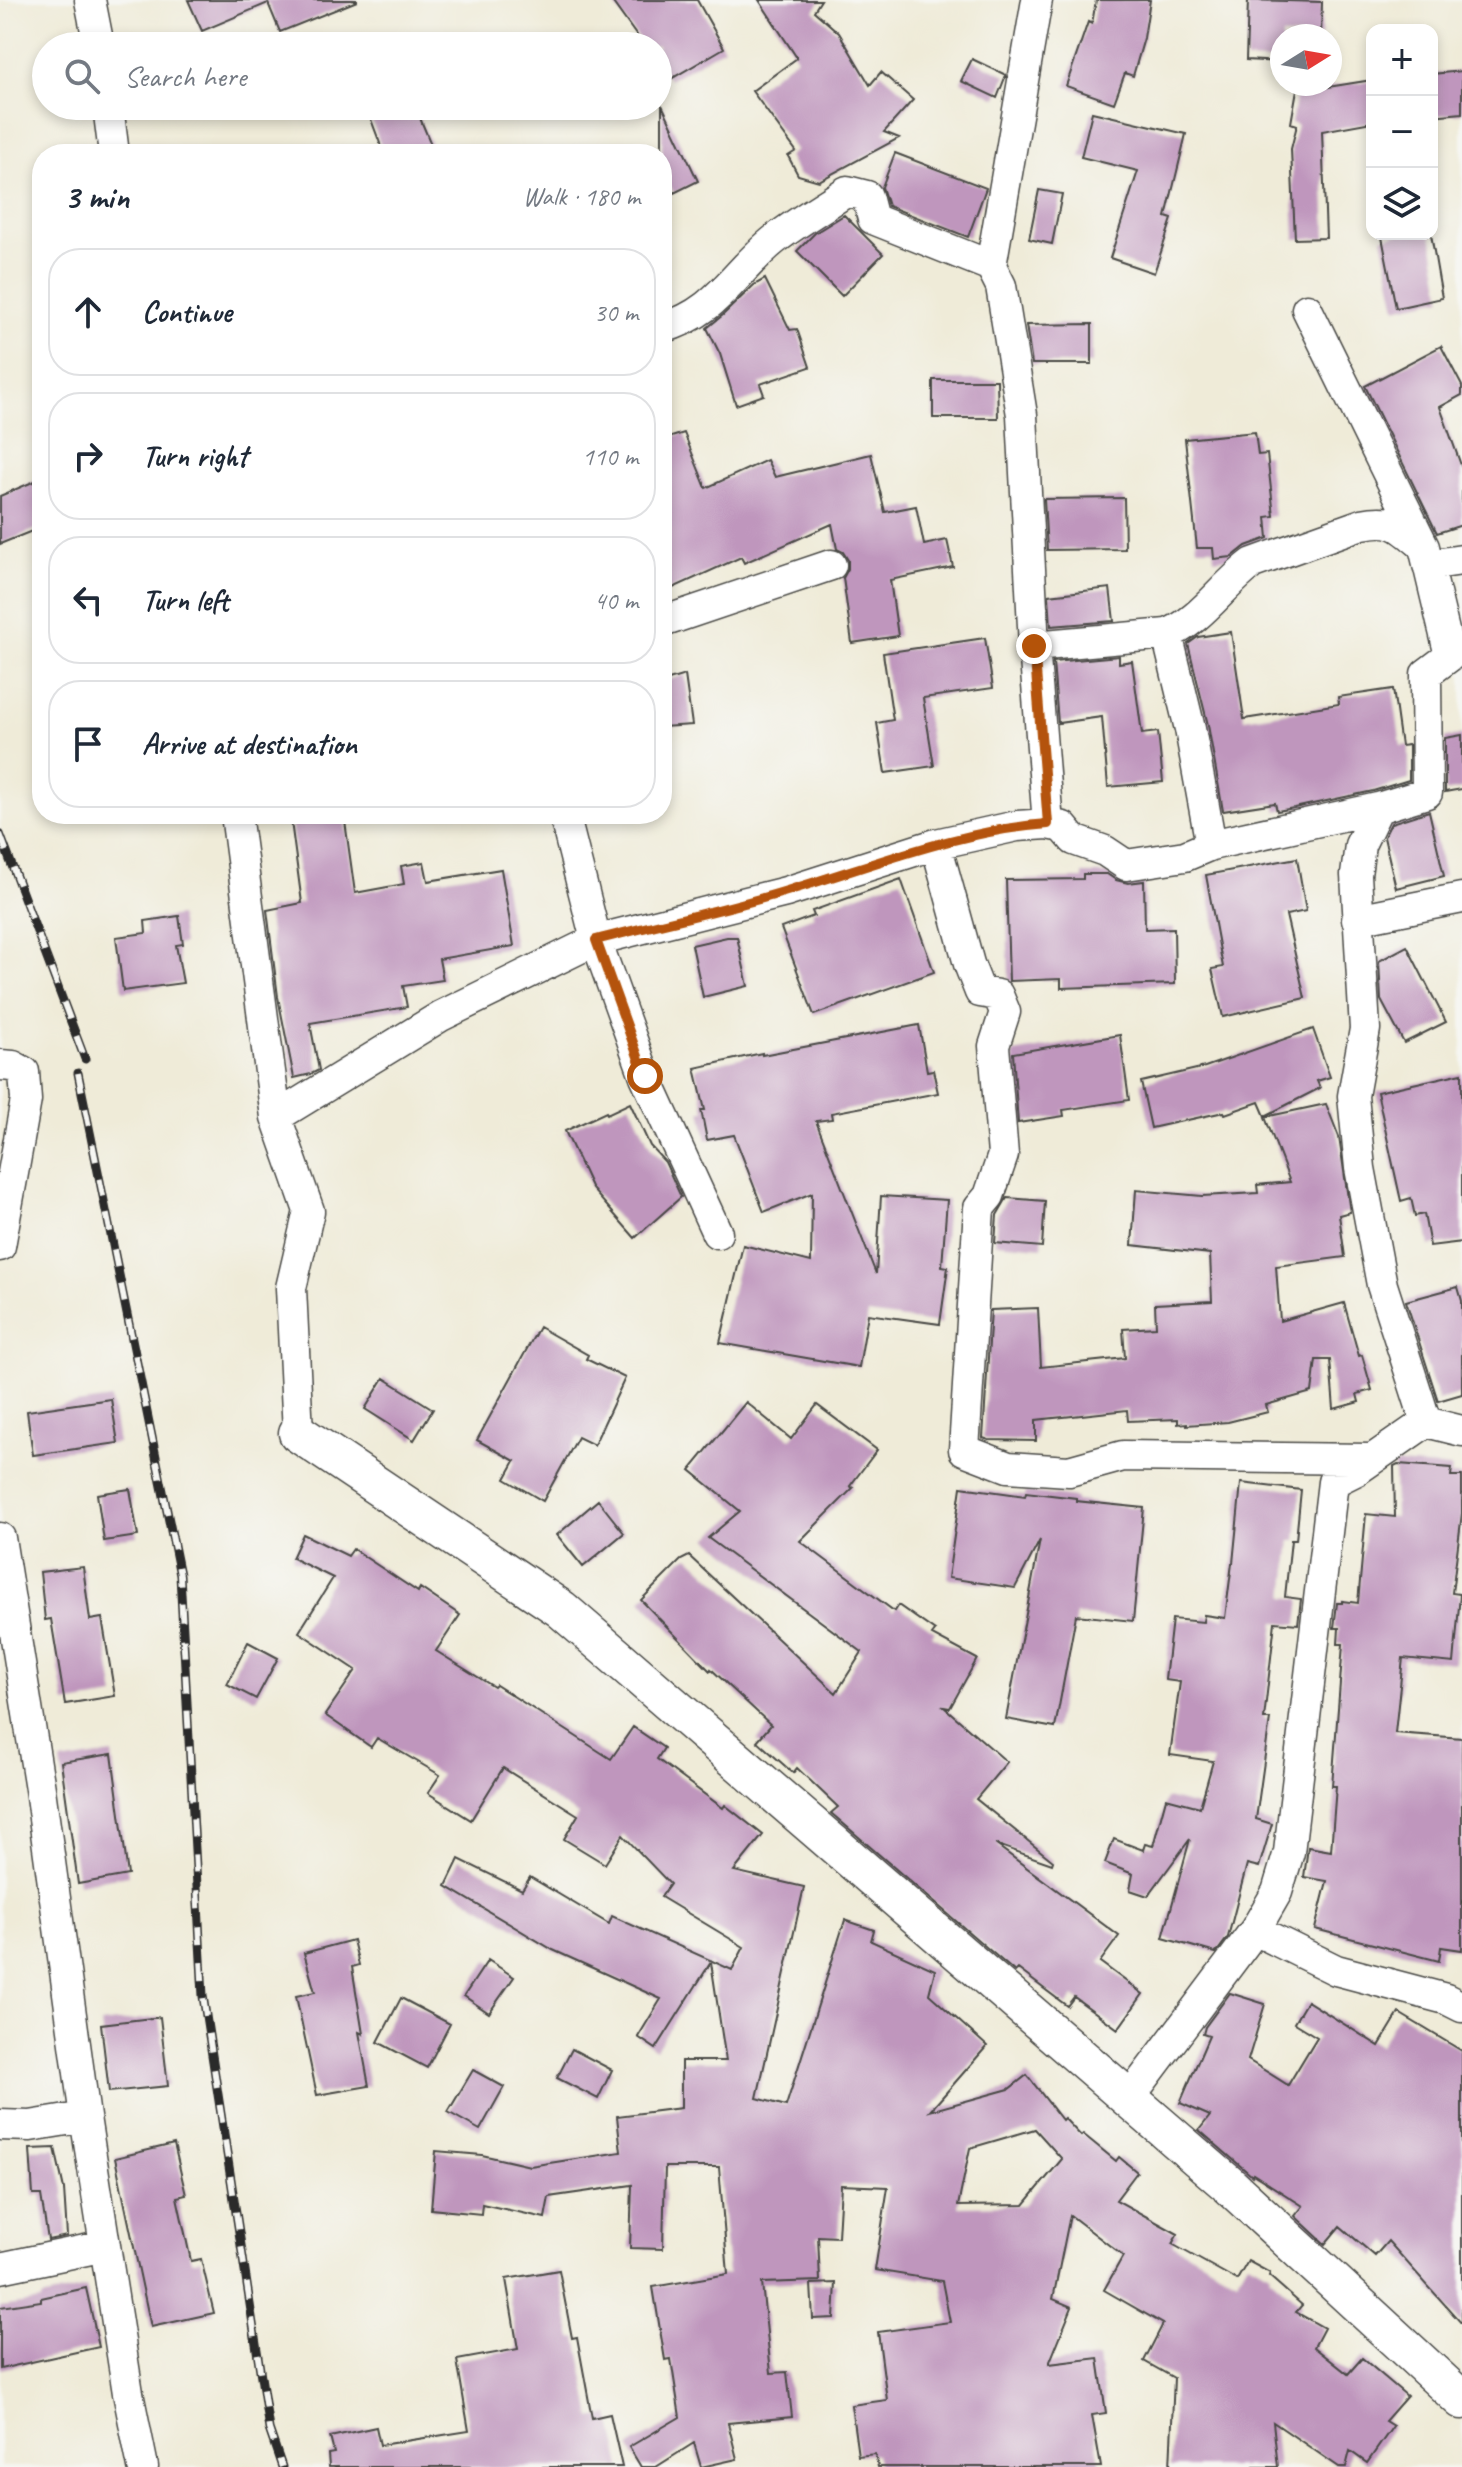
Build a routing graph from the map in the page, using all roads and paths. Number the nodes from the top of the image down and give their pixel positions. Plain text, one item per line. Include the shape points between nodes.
1 (90, 0) edge
2 (1037, 0) edge
3 (96, 32) edge
4 (110, 120) edge
5 (113, 144) edge
6 (991, 266) junction
7 (1307, 309) dead end
8 (672, 325) edge
9 (1426, 556) junction
10 (1462, 560) edge
11 (831, 565) dead end
12 (672, 619) edge
13 (1167, 634) junction
14 (1034, 646) junction
15 (1378, 808) junction
16 (1328, 819) junction
17 (237, 824) edge
18 (567, 824) edge
19 (1048, 824) junction
20 (936, 844) junction
21 (1211, 845) junction
22 (1360, 845) junction
23 (1462, 898) edge
24 (1357, 919) junction
25 (596, 940) junction
26 (0, 1065) edge
27 (276, 1117) junction
28 (717, 1233) dead end
29 (0, 1246) edge
30 (1426, 1422) junction
31 (1462, 1431) edge
32 (298, 1433) joint
33 (1372, 1459) junction
34 (0, 1538) edge
35 (1255, 1930) junction
36 (1462, 2007) edge
37 (1129, 2098) junction
38 (85, 2117) junction
39 (0, 2125) edge
40 (105, 2246) junction
41 (0, 2268) edge
42 (1462, 2400) edge
43 (143, 2467) edge

1 - 3 street
2 - 6 street
4 - 5 street
6 - 8 street via 873,219 867,196 847,191 773,241 708,306
6 - 14 street via 1001,286 1022,415
7 - 9 street
9 - 10 street
9 - 13 street via 1399,525 1381,520 1362,524 1253,563 1182,629
9 - 15 street via 1450,656 1426,674 1427,793
11 - 12 street
13 - 14 street
13 - 21 street
14 - 19 street
15 - 16 street
15 - 22 street
16 - 21 street
16 - 22 street
17 - 27 street
18 - 25 street
19 - 20 street
19 - 21 street via 1063,827 1074,840 1126,865 1185,856
20 - 25 street via 786,892
20 - 33 street via 980,992 998,995 1005,1012 994,1046 1003,1155 989,1196 979,1208 964,1450 1008,1467 1069,1471 1123,1456
22 - 24 street
23 - 24 street
24 - 30 street via 1365,1029 1353,1096 1360,1168 1382,1285
25 - 27 street via 441,1016
25 - 28 street via 645,1076
26 - 29 street via 24,1072 26,1100
27 - 32 street via 309,1211 291,1288
30 - 31 street
30 - 33 street
32 - 37 street via 561,1609
33 - 35 street via 1333,1482 1289,1852 1277,1892
34 - 38 street
35 - 36 street via 1336,1970
35 - 37 street
37 - 42 street
38 - 39 street
38 - 40 street
40 - 41 street
40 - 43 street

